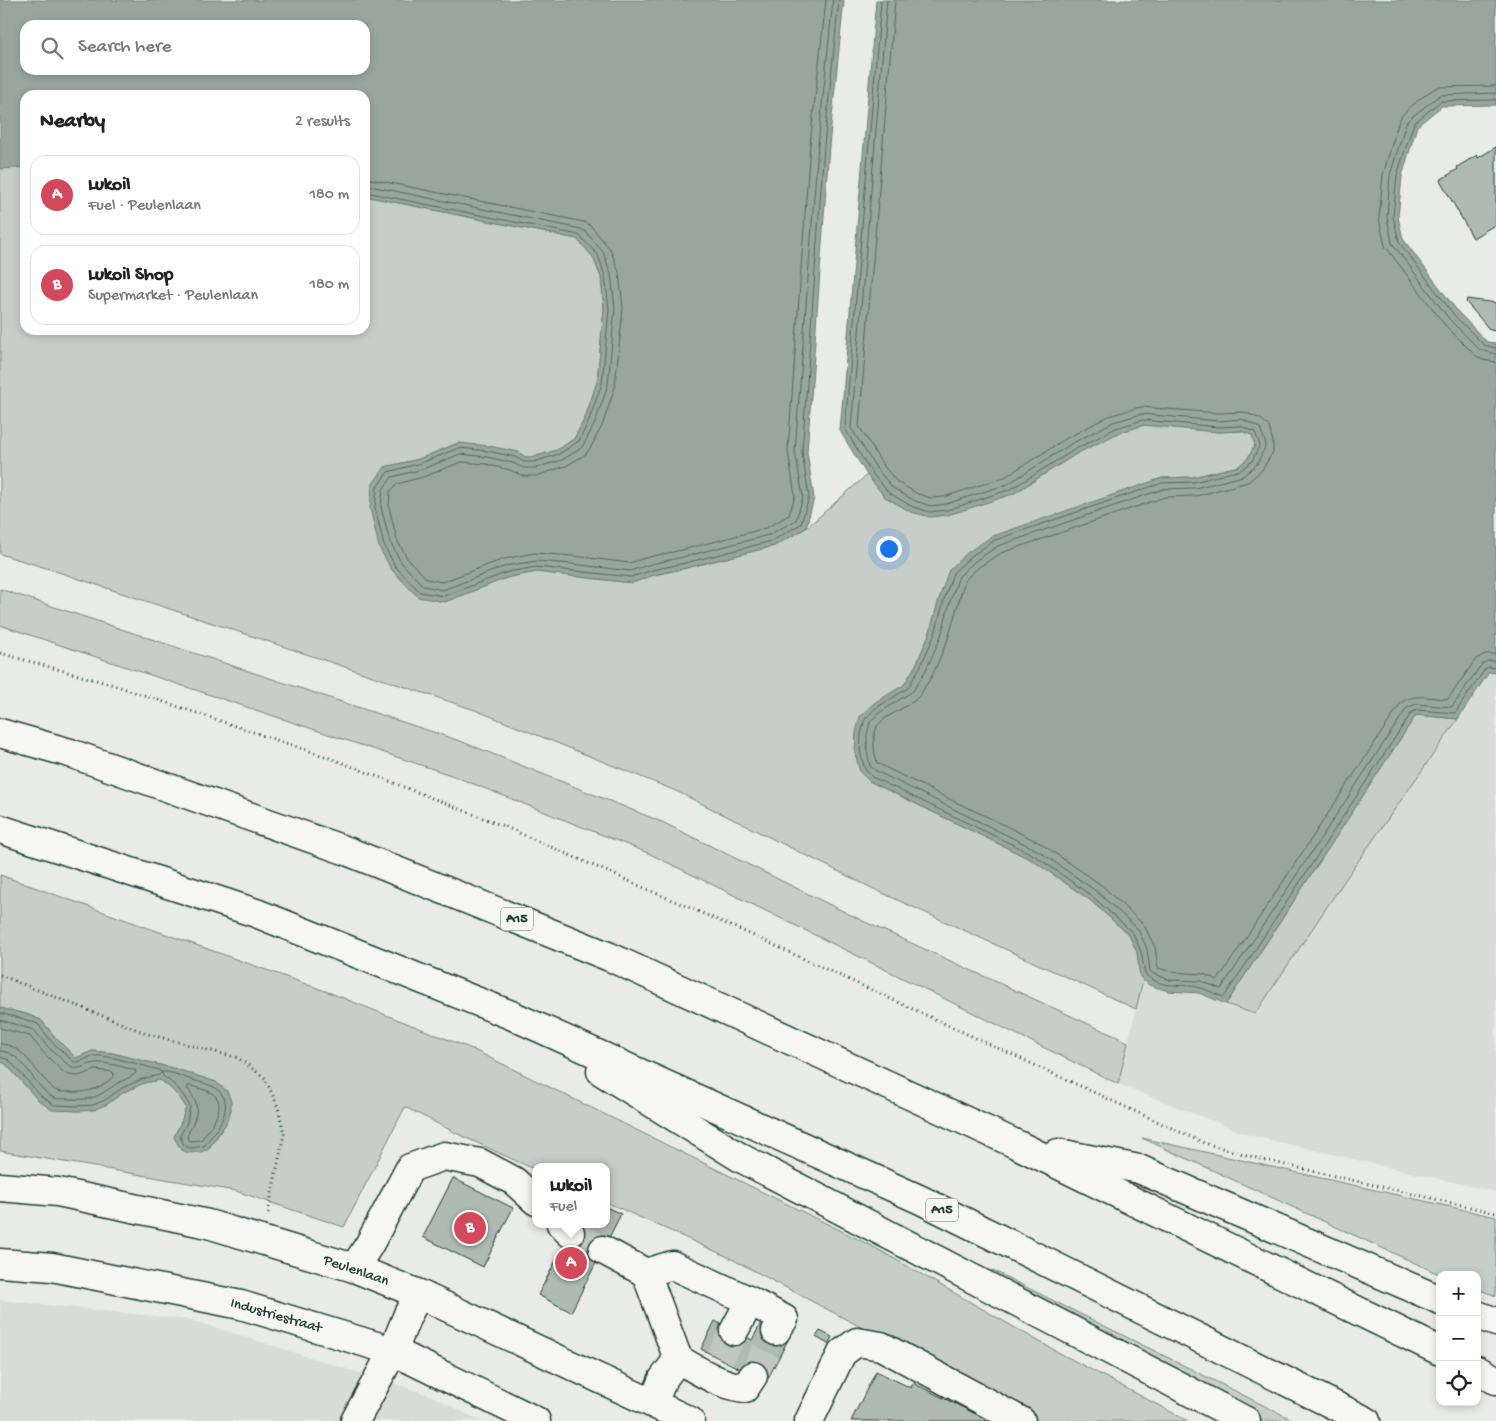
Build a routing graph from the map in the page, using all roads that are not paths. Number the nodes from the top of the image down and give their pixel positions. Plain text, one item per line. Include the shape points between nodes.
1 (0, 733) edge
2 (0, 828) edge
3 (511, 1015) junction
4 (1018, 1145) junction
5 (0, 1187) edge
6 (532, 1197) edge
7 (603, 1250) tunnel mouth
8 (0, 1263) edge
9 (354, 1268) junction
10 (646, 1273) junction
11 (419, 1294) junction
12 (1436, 1298) edge
13 (750, 1301) junction
14 (1480, 1316) edge
15 (1496, 1322) edge
16 (734, 1331) tunnel mouth
17 (776, 1331) tunnel mouth
18 (1436, 1349) edge
19 (393, 1351) junction
20 (678, 1359) junction
21 (1481, 1372) edge
22 (753, 1376) tunnel mouth
23 (1496, 1380) edge
24 (653, 1403) junction
25 (355, 1421) edge
26 (536, 1421) edge
27 (690, 1421) edge
28 (809, 1421) edge
29 (1021, 1421) edge
30 (1246, 1421) edge
31 (1366, 1421) edge

1 - 4 main road, A15 via 70,753 347,851 592,950
2 - 3 main road, A15 via 256,913
3 - 30 main road, A15 via 741,1158
3 - 31 main road, A15 via 921,1200
4 - 12 main road, A15 via 1139,1169
4 - 18 main road, A15
5 - 9 main road, Peulenlaan via 58,1192 208,1224
6 - 9 main road via 514,1181 480,1163 444,1156 410,1168
7 - 10 main road
8 - 19 main road, Industriestraat via 52,1267 242,1305
9 - 11 main road, Peulenlaan
10 - 13 main road via 672,1265
10 - 20 main road
11 - 19 main road
11 - 24 main road, Peulenlaan
13 - 16 main road
13 - 17 main road via 784,1318
14 - 15 main road
19 - 25 main road
19 - 26 main road, Industriestraat
20 - 22 main road via 715,1368 733,1386 745,1388
20 - 24 main road via 663,1378
21 - 23 main road
24 - 27 main road, Peulenlaan
28 - 29 main road via 842,1353 857,1342 881,1346

